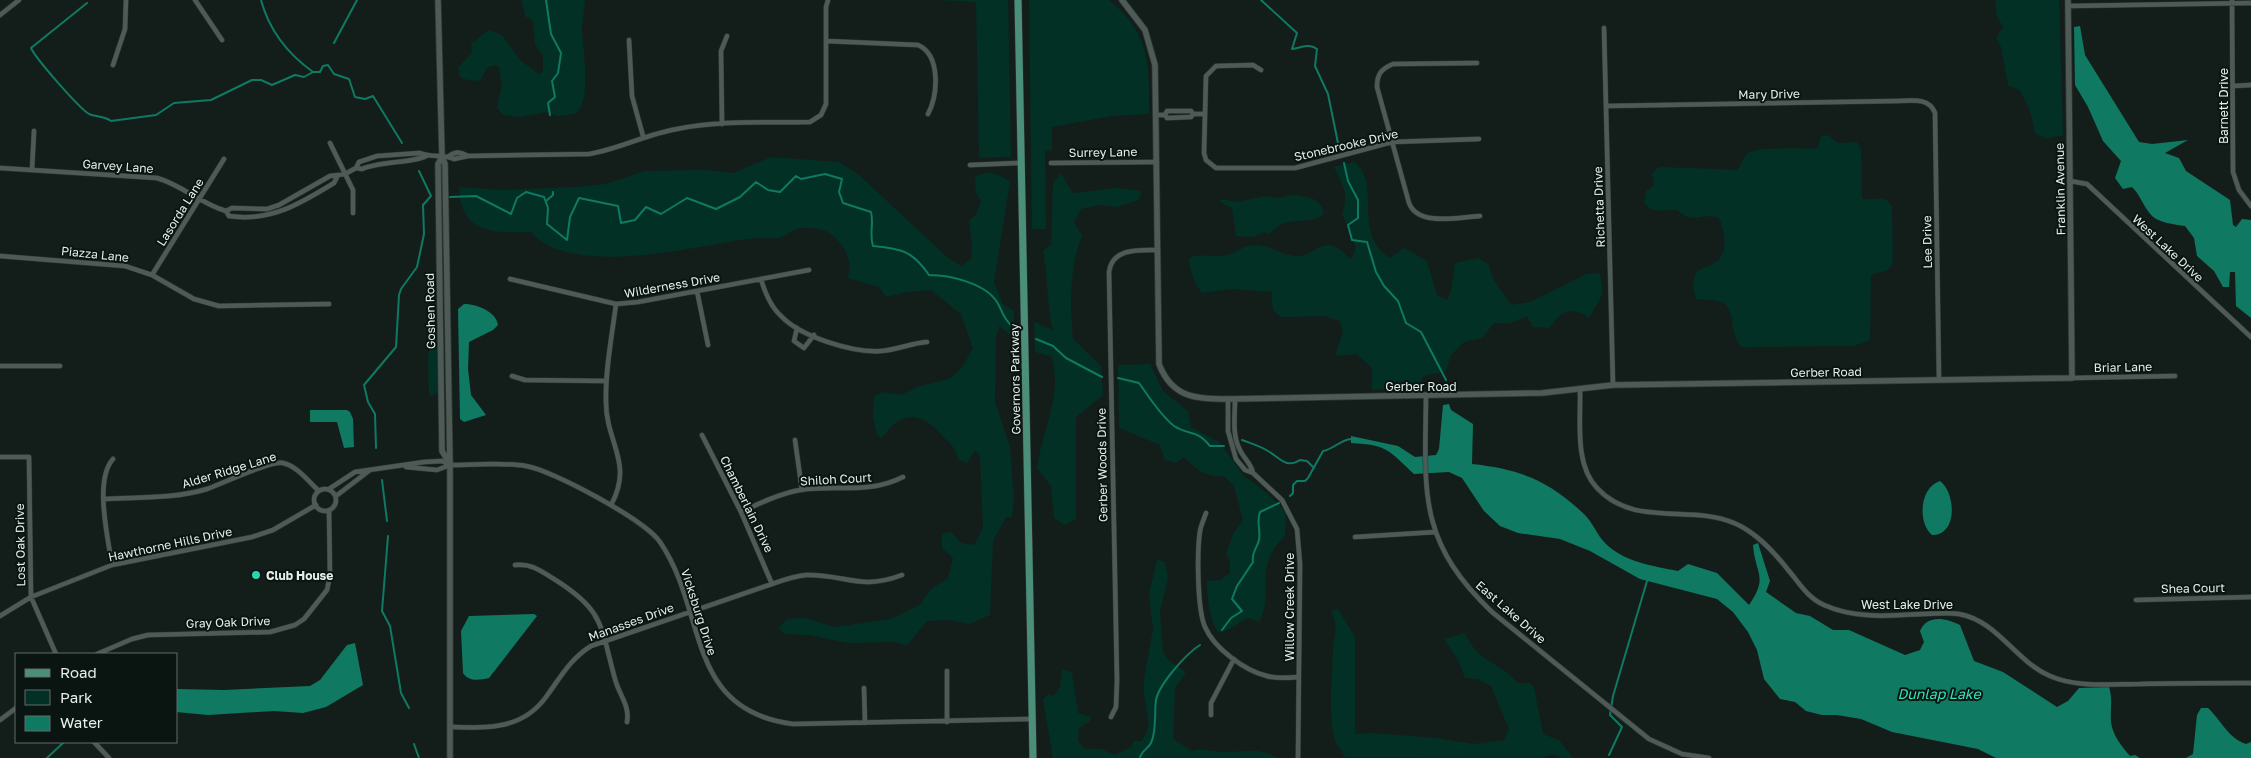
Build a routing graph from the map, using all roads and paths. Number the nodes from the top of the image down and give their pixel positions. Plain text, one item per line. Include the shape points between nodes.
1 (19, 0) edge
2 (126, 0) edge
3 (196, 0) edge
4 (438, 0) edge
5 (824, 0) edge
6 (828, 0) edge
7 (1018, 0) edge
8 (1122, 0) edge
9 (2190, 2) edge
10 (2232, 2) edge
11 (2068, 3) edge
12 (2113, 3) edge
13 (2251, 3) edge
14 (826, 7) junction
15 (0, 14) edge
16 (1604, 28) dead end
17 (727, 36) dead end
18 (222, 40) dead end
19 (630, 40) dead end
20 (826, 41) junction
21 (1477, 62) dead end
22 (113, 65) dead end
23 (1261, 70) dead end
24 (2233, 86) junction
25 (2251, 86) edge
26 (1931, 105) joint
27 (1606, 106) junction
28 (928, 114) dead end
29 (1204, 114) junction
30 (1157, 115) junction
31 (722, 124) junction
32 (34, 131) dead end
33 (643, 136) junction
34 (1479, 139) dead end
35 (1392, 142) junction
36 (330, 143) dead end
37 (446, 156) junction
38 (224, 159) dead end
39 (1157, 162) junction
40 (1021, 163) junction
41 (1051, 163) dead end
42 (970, 165) dead end
43 (0, 168) edge
44 (32, 170) junction
45 (345, 174) junction
46 (337, 177) junction
47 (2070, 181) junction
48 (200, 201) junction
49 (2251, 206) edge
50 (226, 211) junction
51 (353, 213) dead end
52 (1480, 216) dead end
53 (1157, 250) junction
54 (0, 256) edge
55 (809, 270) dead end
56 (152, 274) junction
57 (510, 279) dead end
58 (762, 279) junction
59 (697, 291) junction
60 (330, 304) dead end
61 (616, 304) junction
62 (797, 328) junction
63 (814, 335) junction
64 (2251, 337) edge
65 (927, 342) dead end
66 (708, 345) dead end
67 (0, 366) edge
68 (60, 366) dead end
69 (512, 376) dead end
70 (2175, 376) dead end
71 (2072, 378) junction
72 (1940, 380) junction
73 (606, 381) junction
74 (1614, 384) junction
75 (1580, 389) junction
76 (1426, 396) junction
77 (1228, 399) junction
78 (1235, 399) junction
79 (702, 435) dead end
80 (795, 440) dead end
81 (0, 457) edge
82 (113, 459) dead end
83 (450, 465) junction
84 (401, 466) junction
85 (370, 470) junction
86 (1253, 473) junction
87 (903, 477) dead end
88 (329, 489) junction
89 (802, 490) junction
90 (319, 491) junction
91 (336, 496) junction
92 (105, 498) junction
93 (316, 505) junction
94 (611, 505) junction
95 (329, 510) junction
96 (741, 512) junction
97 (1206, 513) dead end
98 (1436, 532) junction
99 (1355, 537) dead end
100 (112, 565) junction
101 (515, 565) dead end
102 (902, 575) dead end
103 (772, 584) junction
104 (31, 597) junction
105 (2251, 597) edge
106 (2136, 600) dead end
107 (691, 611) junction
108 (0, 616) edge
109 (606, 640) junction
110 (56, 653) edge
111 (99, 653) edge
112 (1234, 658) junction
113 (947, 671) dead end
114 (1298, 677) junction
115 (2251, 683) edge
116 (864, 688) dead end
117 (15, 709) edge
118 (1211, 716) dead end
119 (1111, 717) dead end
120 (1032, 719) junction
121 (0, 720) edge
122 (627, 722) dead end
123 (948, 722) junction
124 (865, 723) junction
125 (451, 727) junction
126 (95, 743) edge
127 (109, 758) edge
128 (450, 758) edge
129 (1033, 758) edge
130 (1298, 758) edge
131 (1709, 758) edge

1 - 15 street
2 - 22 street via 125,29
3 - 18 street
4 - 37 street, Goshen Road
5 - 14 street
6 - 14 street
7 - 40 main road, Governors Parkway
8 - 30 street, Gerber Road via 1150,41 1155,65
9 - 10 street
9 - 12 street
10 - 13 street
10 - 24 street, Barnett Drive
11 - 12 street
11 - 47 street, Franklin Avenue
14 - 20 street
16 - 27 street, Richetta Drive
17 - 31 street via 721,51
19 - 33 street via 632,96
20 - 28 street via 925,48 933,60 934,102
20 - 31 street via 826,104 816,120
21 - 35 street via 1393,64 1384,67 1377,79 1377,87
23 - 29 street, Stonebrooke Drive via 1253,65 1212,68 1204,85
24 - 25 street
24 - 49 street, Barnett Drive via 2233,172 2239,190
26 - 27 street, Mary Drive via 1923,101 1895,101
26 - 72 street, Lee Drive via 1935,112
27 - 74 street, Richetta Drive
29 - 30 street via 1167,118
29 - 35 street, Stonebrooke Drive via 1204,152 1210,165 1221,169 1306,167
30 - 39 street, Gerber Road
31 - 33 street via 677,128
32 - 44 street
33 - 37 street, Garvey Lane via 589,154 468,156 462,152
34 - 35 street, Stonebrooke Drive
35 - 52 street via 1409,203 1415,213 1426,218
36 - 45 street
37 - 45 street, Garvey Lane via 420,153 377,156 359,162 356,168
37 - 83 street, Goshen Road via 438,164 442,452
38 - 48 street, Lasorda Lane
39 - 41 street, Surrey Lane
39 - 53 street, Gerber Road
40 - 42 street
40 - 120 main road, Governors Parkway
43 - 44 street, Garvey Lane
44 - 48 street, Garvey Lane via 157,178
45 - 46 street, Garvey Lane
45 - 51 street via 353,190
46 - 50 street, Garvey Lane via 330,176 289,201 266,209 232,208
46 - 50 street, Garvey Lane via 328,187 280,213 250,218 229,216
47 - 64 street, West Lake Drive via 2087,184
47 - 71 street, Franklin Avenue
48 - 50 street, Garvey Lane
48 - 56 street, Lasorda Lane
53 - 77 street, Gerber Road via 1158,345 1162,371 1175,387 1188,395
53 - 119 street, Gerber Woods Drive via 1124,252 1112,262 1109,272 1117,680 1116,707
54 - 56 street, Piazza Lane via 116,264
55 - 58 street, Wilderness Drive
56 - 60 street, Piazza Lane via 186,295 210,304
57 - 61 street, Wilderness Drive
58 - 59 street, Wilderness Drive
58 - 62 street via 766,296 776,310
59 - 61 street, Wilderness Drive
59 - 66 street
61 - 73 street
62 - 63 street
62 - 63 street via 794,341 798,346 804,348
63 - 65 street via 841,346 871,352
67 - 68 street
69 - 73 street via 525,380
70 - 71 street, Briar Lane
71 - 72 street, Gerber Road
72 - 74 street, Gerber Road
73 - 94 street via 606,412 621,467 619,489
74 - 75 street, Gerber Road
75 - 76 street, Gerber Road via 1534,394
75 - 115 street, West Lake Drive via 1583,462 1589,479 1598,490 1633,510 1714,517 1742,526 1762,541 1810,596 1826,606 1874,616 1947,613 1967,616 1998,633 2038,670 2061,680 2104,684
76 - 78 street, Gerber Road
76 - 98 street, East Lake Drive via 1425,478 1427,502
77 - 78 street, Gerber Road
77 - 86 street, Willow Creek Drive via 1228,431 1236,459 1245,470
78 - 86 street, Willow Creek Drive via 1238,447
79 - 96 street, Chamberlain Drive
80 - 89 street
81 - 104 street, Lost Oak Drive via 29,457
82 - 92 street via 105,472
83 - 84 street via 442,461
83 - 84 street via 428,471
83 - 94 street, Vicksburg Drive via 534,468
83 - 125 street, Goshen Road
84 - 85 street
85 - 88 street via 349,475
85 - 91 street
86 - 114 street, Willow Creek Drive via 1282,500 1297,528 1300,564
87 - 89 street, Shiloh Court via 866,489
88 - 90 street
88 - 91 street
89 - 96 street, Shiloh Court via 776,496
90 - 92 street, Alder Ridge Lane via 283,463 179,496
90 - 93 street
91 - 95 street via 336,503
92 - 100 street via 105,525
93 - 95 street via 322,510
93 - 100 street, Hawthorne Hills Drive via 273,530 252,537
94 - 107 street, Vicksburg Drive via 643,525 660,542
95 - 111 street, Gray Oak Drive via 330,576 327,590 311,612 295,625 270,632 148,635
96 - 103 street, Chamberlain Drive
97 - 112 street via 1200,531 1202,616 1210,638
98 - 99 street
98 - 131 street, East Lake Drive via 1456,573 1468,590 1492,612 1649,739 1682,754
100 - 104 street, Hawthorne Hills Drive
101 - 109 street via 536,568 578,595 595,614
102 - 103 street, Manasses Drive via 864,583 800,576
103 - 107 street, Manasses Drive
104 - 108 street, Hawthorne Hills Drive
104 - 110 street, Lost Oak Drive
105 - 106 street, Shea Court
107 - 109 street, Manasses Drive
107 - 124 street, Vicksburg Drive via 702,654 711,673 729,696 745,708 783,723
109 - 122 street via 617,686 627,705
109 - 125 street, Manasses Drive via 573,659 539,705 518,720 491,728
112 - 114 street via 1266,676
112 - 118 street via 1211,703
113 - 123 street
114 - 130 street, Willow Creek Drive
116 - 124 street
117 - 121 street
120 - 123 street, Vicksburg Drive
120 - 129 main road, Governors Parkway
123 - 124 street, Vicksburg Drive
125 - 128 street, Goshen Road
126 - 127 street

